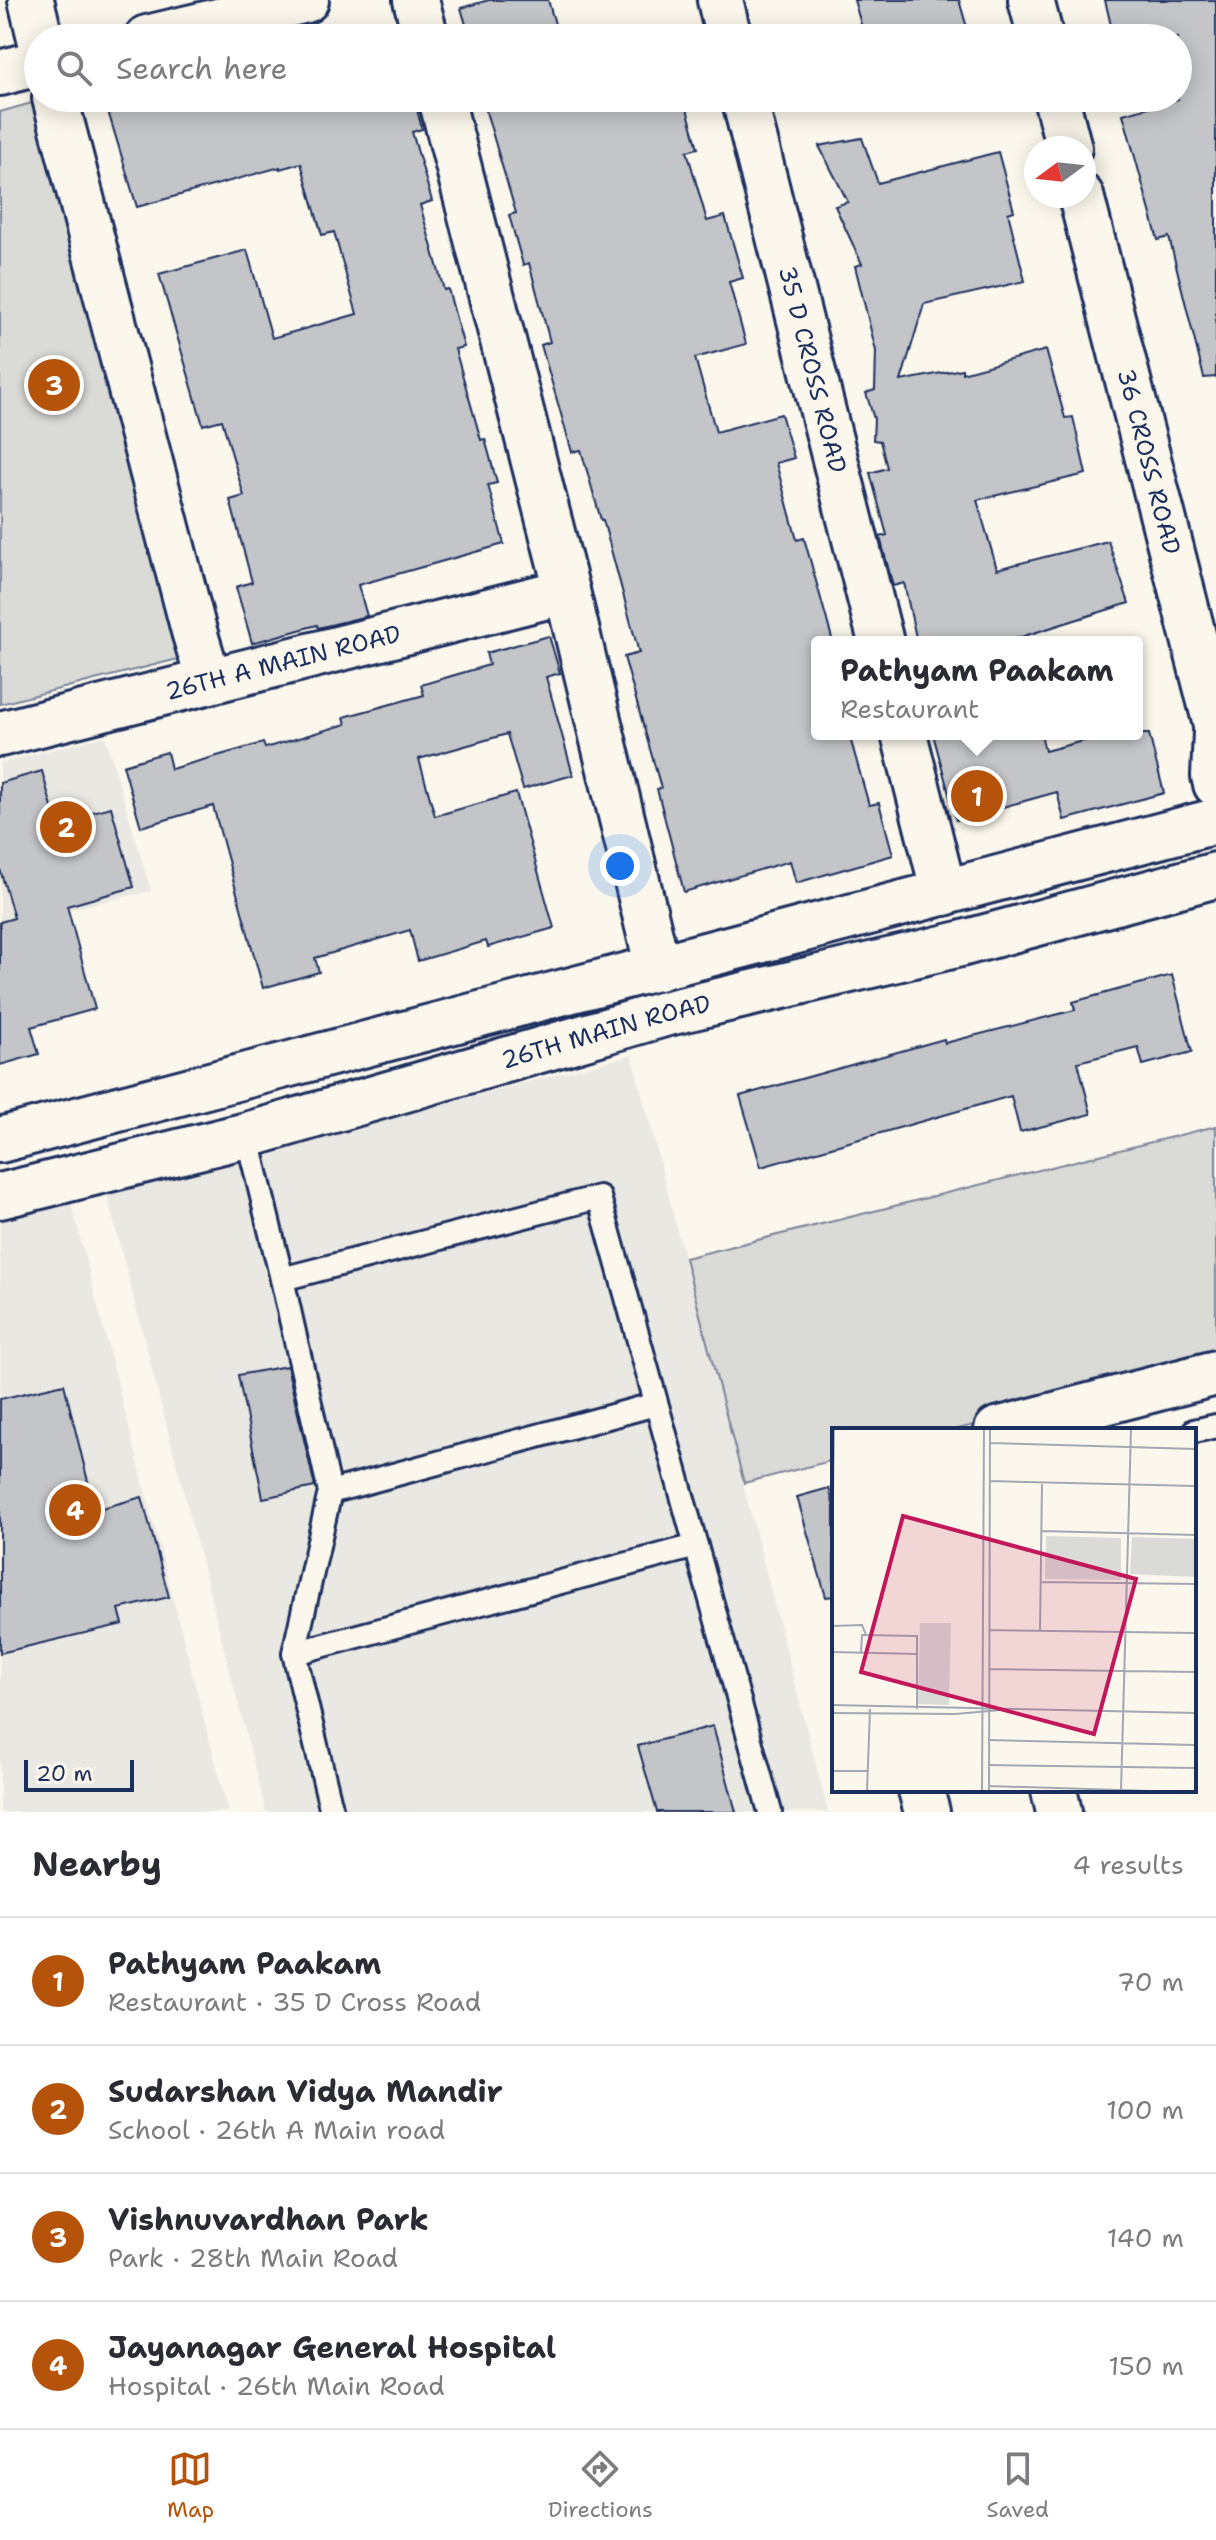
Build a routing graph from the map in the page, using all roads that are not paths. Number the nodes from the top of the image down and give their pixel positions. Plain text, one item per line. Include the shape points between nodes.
1 (31, 0) edge
2 (306, 0) edge
3 (416, 0) edge
4 (720, 0) edge
5 (1031, 0) edge
6 (37, 24) edge
7 (206, 24) edge
8 (422, 24) edge
9 (726, 24) edge
10 (1037, 24) edge
11 (24, 67) edge
12 (0, 73) edge
13 (59, 112) edge
14 (445, 112) edge
15 (748, 112) edge
16 (1060, 112) edge
17 (1066, 136) edge
18 (1084, 208) edge
19 (567, 591) junction
20 (879, 636) edge
21 (209, 681) junction
22 (1216, 725) edge
23 (1216, 732) edge
24 (0, 734) edge
25 (906, 740) edge
26 (1216, 784) edge
27 (1216, 821) edge
28 (1216, 875) edge
29 (944, 893) junction
30 (658, 968) junction
31 (247, 1135) junction
32 (0, 1140) edge
33 (0, 1196) edge
34 (282, 1279) junction
35 (1216, 1373) edge
36 (656, 1404) junction
37 (1216, 1426) edge
38 (1005, 1428) edge
39 (1196, 1431) edge
40 (330, 1492) junction
41 (696, 1546) junction
42 (294, 1653) junction
43 (922, 1792) edge
44 (1054, 1792) edge
45 (332, 1812) edge
46 (770, 1812) edge
47 (927, 1812) edge
48 (1059, 1812) edge

1 - 6 street
2 - 7 street
3 - 8 street
4 - 9 street
5 - 10 street
11 - 12 street
13 - 21 street
14 - 19 street
15 - 20 street, 35 D CROSS ROAD
16 - 17 street
18 - 22 street, 36 CROSS ROAD
19 - 21 street, 26TH A MAIN ROAD
19 - 30 street
21 - 24 street, 26TH A MAIN ROAD
23 - 26 street
25 - 29 street
27 - 29 street, 26TH MAIN ROAD
28 - 31 street, 26TH MAIN ROAD via 960,944 664,1014
29 - 30 street, 26TH MAIN ROAD
30 - 32 street, 26TH MAIN ROAD
31 - 33 street, 26TH MAIN ROAD
31 - 34 lane
34 - 36 lane via 599,1197
34 - 40 lane
35 - 38 street
36 - 40 lane
36 - 41 lane
37 - 39 lane
40 - 42 lane
41 - 42 lane
41 - 46 lane
42 - 45 lane
43 - 47 street
44 - 48 street

